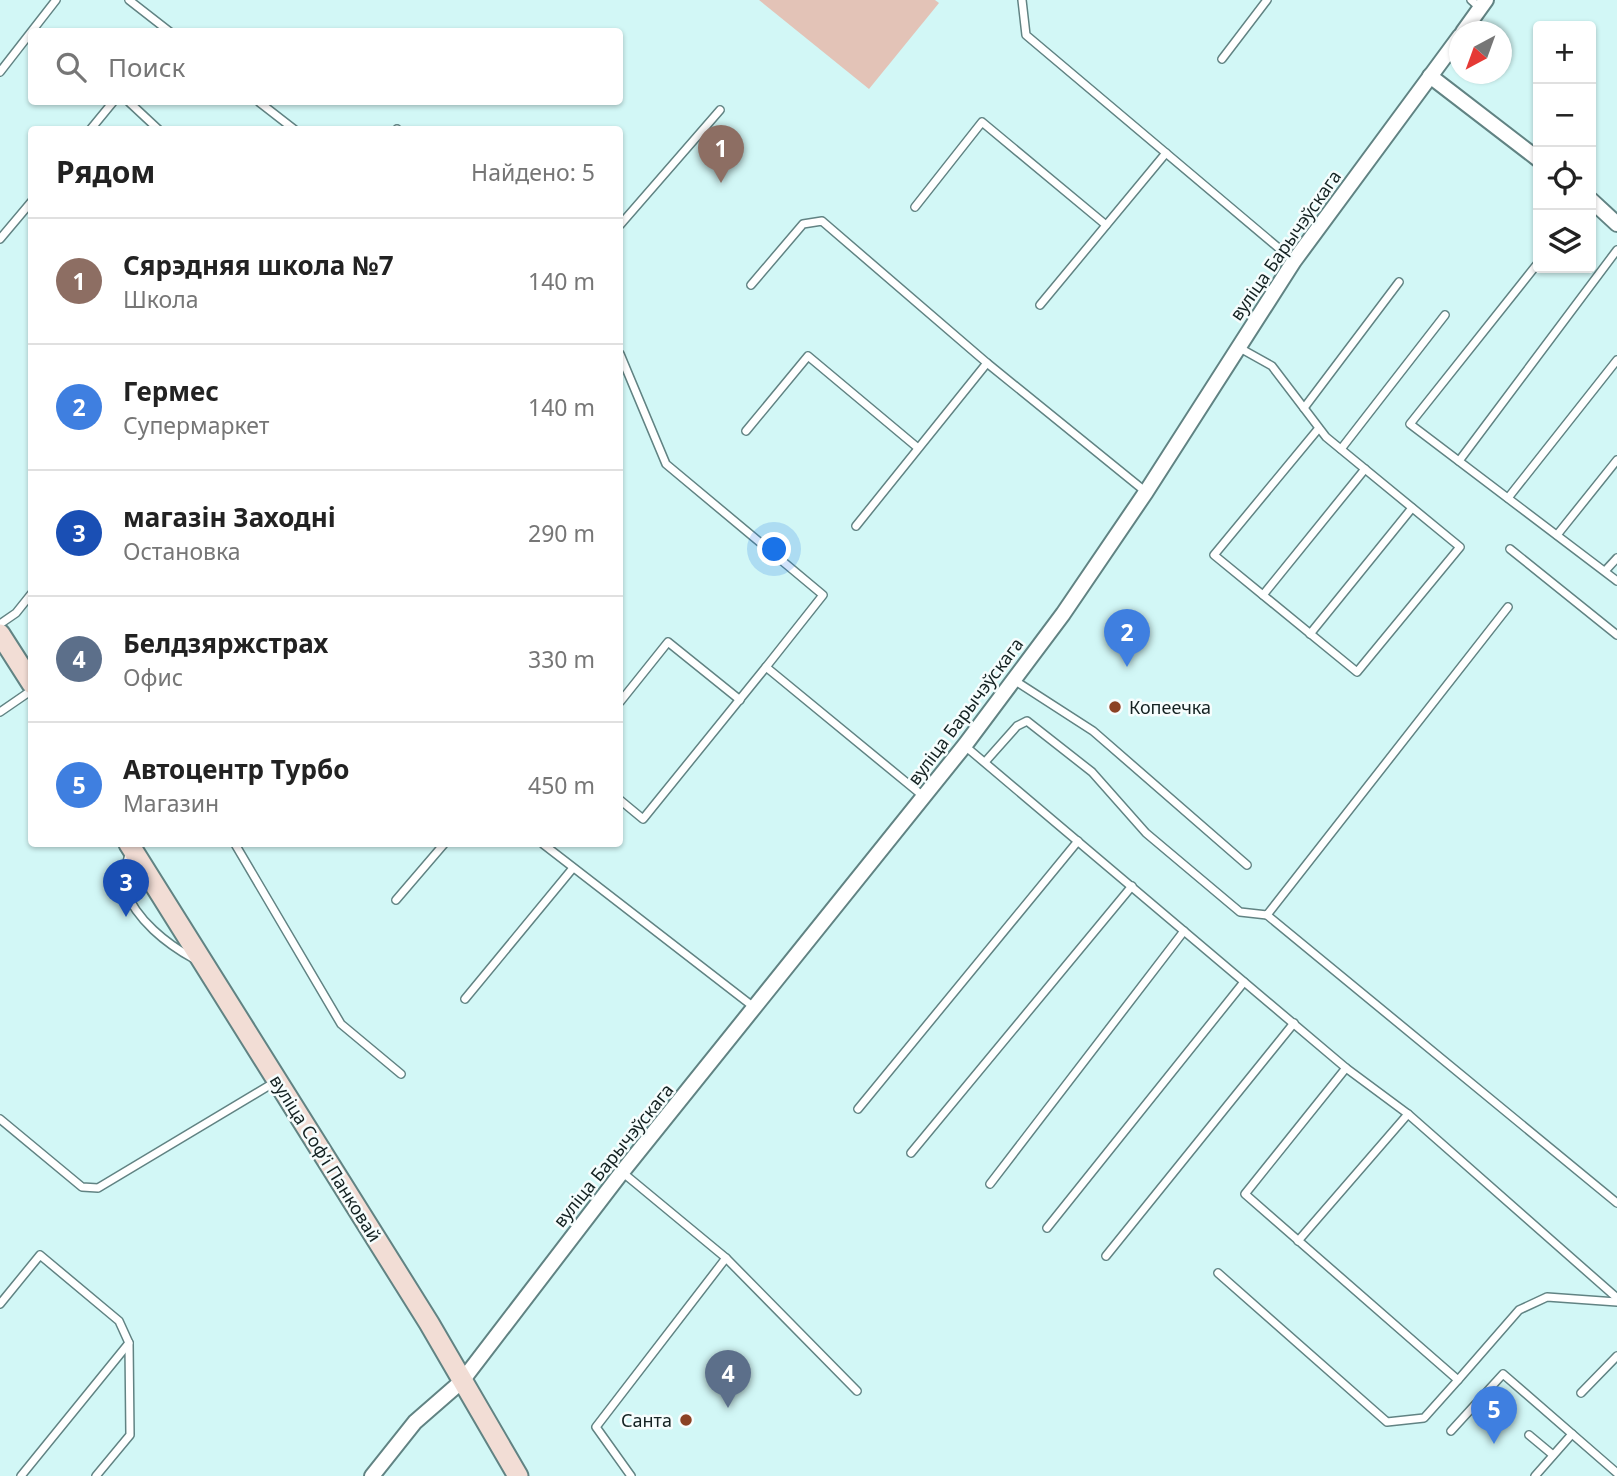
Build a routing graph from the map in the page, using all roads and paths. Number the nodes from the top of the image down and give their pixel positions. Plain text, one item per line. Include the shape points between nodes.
1 (56, 0) edge
2 (1022, 0) edge
3 (1267, 0) edge
4 (131, 1) edge
5 (1479, 3) edge
6 (1469, 21) edge
7 (34, 28) edge
8 (164, 28) edge
9 (28, 36) edge
10 (1449, 51) edge
11 (1222, 59) dead end
12 (0, 72) edge
13 (1430, 76) junction
14 (111, 105) edge
15 (132, 105) edge
16 (263, 105) edge
17 (720, 110) dead end
18 (93, 126) edge
19 (155, 126) edge
20 (290, 126) edge
21 (1166, 153) junction
22 (1533, 155) edge
23 (28, 206) edge
24 (1596, 206) edge
25 (915, 207) dead end
26 (623, 222) edge
27 (1617, 224) edge
28 (1106, 225) junction
29 (0, 239) edge
30 (1617, 250) edge
31 (1294, 261) junction
32 (1533, 269) edge
33 (1399, 282) dead end
34 (751, 285) dead end
35 (1040, 305) dead end
36 (1445, 314) dead end
37 (1238, 346) junction
38 (1617, 360) edge
39 (623, 361) edge
40 (987, 363) junction
41 (1304, 408) junction
42 (1319, 428) junction
43 (746, 431) dead end
44 (918, 448) junction
45 (1341, 449) junction
46 (1617, 460) edge
47 (1459, 461) junction
48 (1365, 469) junction
49 (1146, 492) junction
50 (1508, 498) junction
51 (1412, 508) junction
52 (856, 526) dead end
53 (1557, 535) junction
54 (1510, 549) dead end
55 (1617, 558) edge
56 (1605, 571) junction
57 (1617, 580) edge
58 (1263, 595) junction
59 (28, 598) edge
60 (1508, 607) dead end
61 (0, 624) edge
62 (0, 634) edge
63 (1310, 634) junction
64 (1617, 635) edge
65 (766, 667) junction
66 (28, 678) edge
67 (1014, 680) junction
68 (28, 693) edge
69 (623, 698) edge
70 (740, 700) junction
71 (0, 712) edge
72 (965, 746) junction
73 (985, 762) junction
74 (924, 797) junction
75 (623, 802) edge
76 (1078, 841) junction
77 (130, 847) edge
78 (131, 847) edge
79 (237, 847) edge
80 (441, 847) edge
81 (547, 847) edge
82 (1247, 865) dead end
83 (573, 868) junction
84 (1132, 887) junction
85 (397, 900) dead end
86 (1267, 915) junction
87 (1184, 931) junction
88 (207, 967) junction
89 (1244, 982) junction
90 (465, 999) dead end
91 (755, 1009) junction
92 (1294, 1023) junction
93 (1346, 1068) junction
94 (401, 1074) dead end
95 (278, 1080) junction
96 (858, 1109) dead end
97 (1408, 1114) junction
98 (0, 1119) edge
99 (911, 1153) dead end
100 (622, 1172) junction
101 (990, 1184) dead end
102 (1617, 1203) edge
103 (1047, 1228) dead end
104 (1297, 1241) junction
105 (1106, 1255) dead end
106 (726, 1258) junction
107 (1218, 1273) dead end
108 (1617, 1300) edge
109 (0, 1304) edge
110 (129, 1343) junction
111 (1617, 1356) edge
112 (1458, 1380) junction
113 (462, 1381) junction
114 (857, 1391) dead end
115 (1581, 1393) dead end
116 (1483, 1395) junction
117 (1500, 1410) dead end
118 (1451, 1431) dead end
119 (1572, 1434) junction
120 (1529, 1435) dead end
121 (1553, 1455) junction
122 (1617, 1473) edge
123 (21, 1476) edge
124 (96, 1476) edge
125 (372, 1476) edge
126 (518, 1476) edge
127 (631, 1476) edge
128 (1535, 1476) edge

1 - 7 lane
2 - 21 lane via 1026,35
3 - 11 lane
4 - 8 lane
5 - 6 street
9 - 12 lane
10 - 13 street, вуліца Барычэўскага
13 - 22 street
13 - 31 street, вуліца Барычэўскага
14 - 18 lane
15 - 19 lane
16 - 20 lane
17 - 26 lane
21 - 28 lane
21 - 31 lane
23 - 29 lane
24 - 27 street
25 - 28 lane via 982,122
28 - 35 lane
30 - 47 lane
31 - 37 street, вуліца Барычэўскага
32 - 47 lane via 1410,424
33 - 41 lane
34 - 40 lane via 803,224 822,221
36 - 45 lane
37 - 41 lane via 1272,366
37 - 49 street, вуліца Барычэўскага
38 - 50 lane
39 - 65 lane via 666,464 822,595
40 - 44 lane
40 - 49 lane
41 - 42 lane
42 - 45 lane
42 - 58 lane via 1214,555
43 - 44 lane via 808,356
44 - 52 lane
45 - 48 lane
46 - 53 lane
47 - 50 lane
48 - 51 lane
48 - 58 lane
49 - 67 street, вуліца Барычэўскага
50 - 53 lane
51 - 63 lane
51 - 63 lane via 1460,547 1357,672
53 - 56 lane
54 - 64 lane
55 - 56 lane
56 - 57 lane
58 - 63 lane
59 - 61 lane
60 - 86 lane
62 - 66 main road
65 - 70 lane
65 - 74 lane
67 - 72 street, вуліца Барычэўскага
67 - 82 lane via 1093,731
68 - 71 lane
69 - 70 lane via 668,642
70 - 75 lane via 643,819
72 - 73 lane
72 - 74 street, вуліца Барычэўскага
73 - 76 lane
73 - 86 lane via 1027,721 1092,772 1146,833 1240,912
74 - 91 street, вуліца Барычэўскага
76 - 84 lane
76 - 96 lane
77 - 88 lane via 125,889 152,930
78 - 88 main road, вуліца Софʼі Панковай
79 - 94 lane via 341,1024
80 - 85 lane
81 - 83 lane
83 - 90 lane
83 - 91 lane
84 - 87 lane
84 - 99 lane
86 - 102 lane
87 - 89 lane
87 - 101 lane
88 - 95 main road, вуліца Софʼі Панковай
89 - 92 lane
89 - 103 lane
91 - 100 street, вуліца Барычэўскага
92 - 93 lane
92 - 105 lane
93 - 97 lane
93 - 104 lane via 1245,1194
95 - 98 lane via 98,1188 82,1187
95 - 113 main road, вуліца Софʼі Панковай
97 - 104 lane
97 - 108 lane
100 - 106 lane
100 - 113 street, вуліца Барычэўскага
104 - 112 lane
106 - 114 lane
106 - 127 lane via 596,1427
107 - 112 lane via 1387,1422 1424,1418
108 - 112 lane via 1547,1297 1520,1310
109 - 110 lane via 40,1255 119,1321
110 - 123 lane
110 - 124 lane via 130,1435
111 - 115 lane
113 - 125 street, вуліца Барычэўскага via 415,1422
113 - 126 main road, вуліца Софʼі Панковай
116 - 117 lane
116 - 118 lane
116 - 119 lane via 1503,1374
119 - 121 lane
119 - 122 lane
120 - 121 lane
121 - 128 lane

